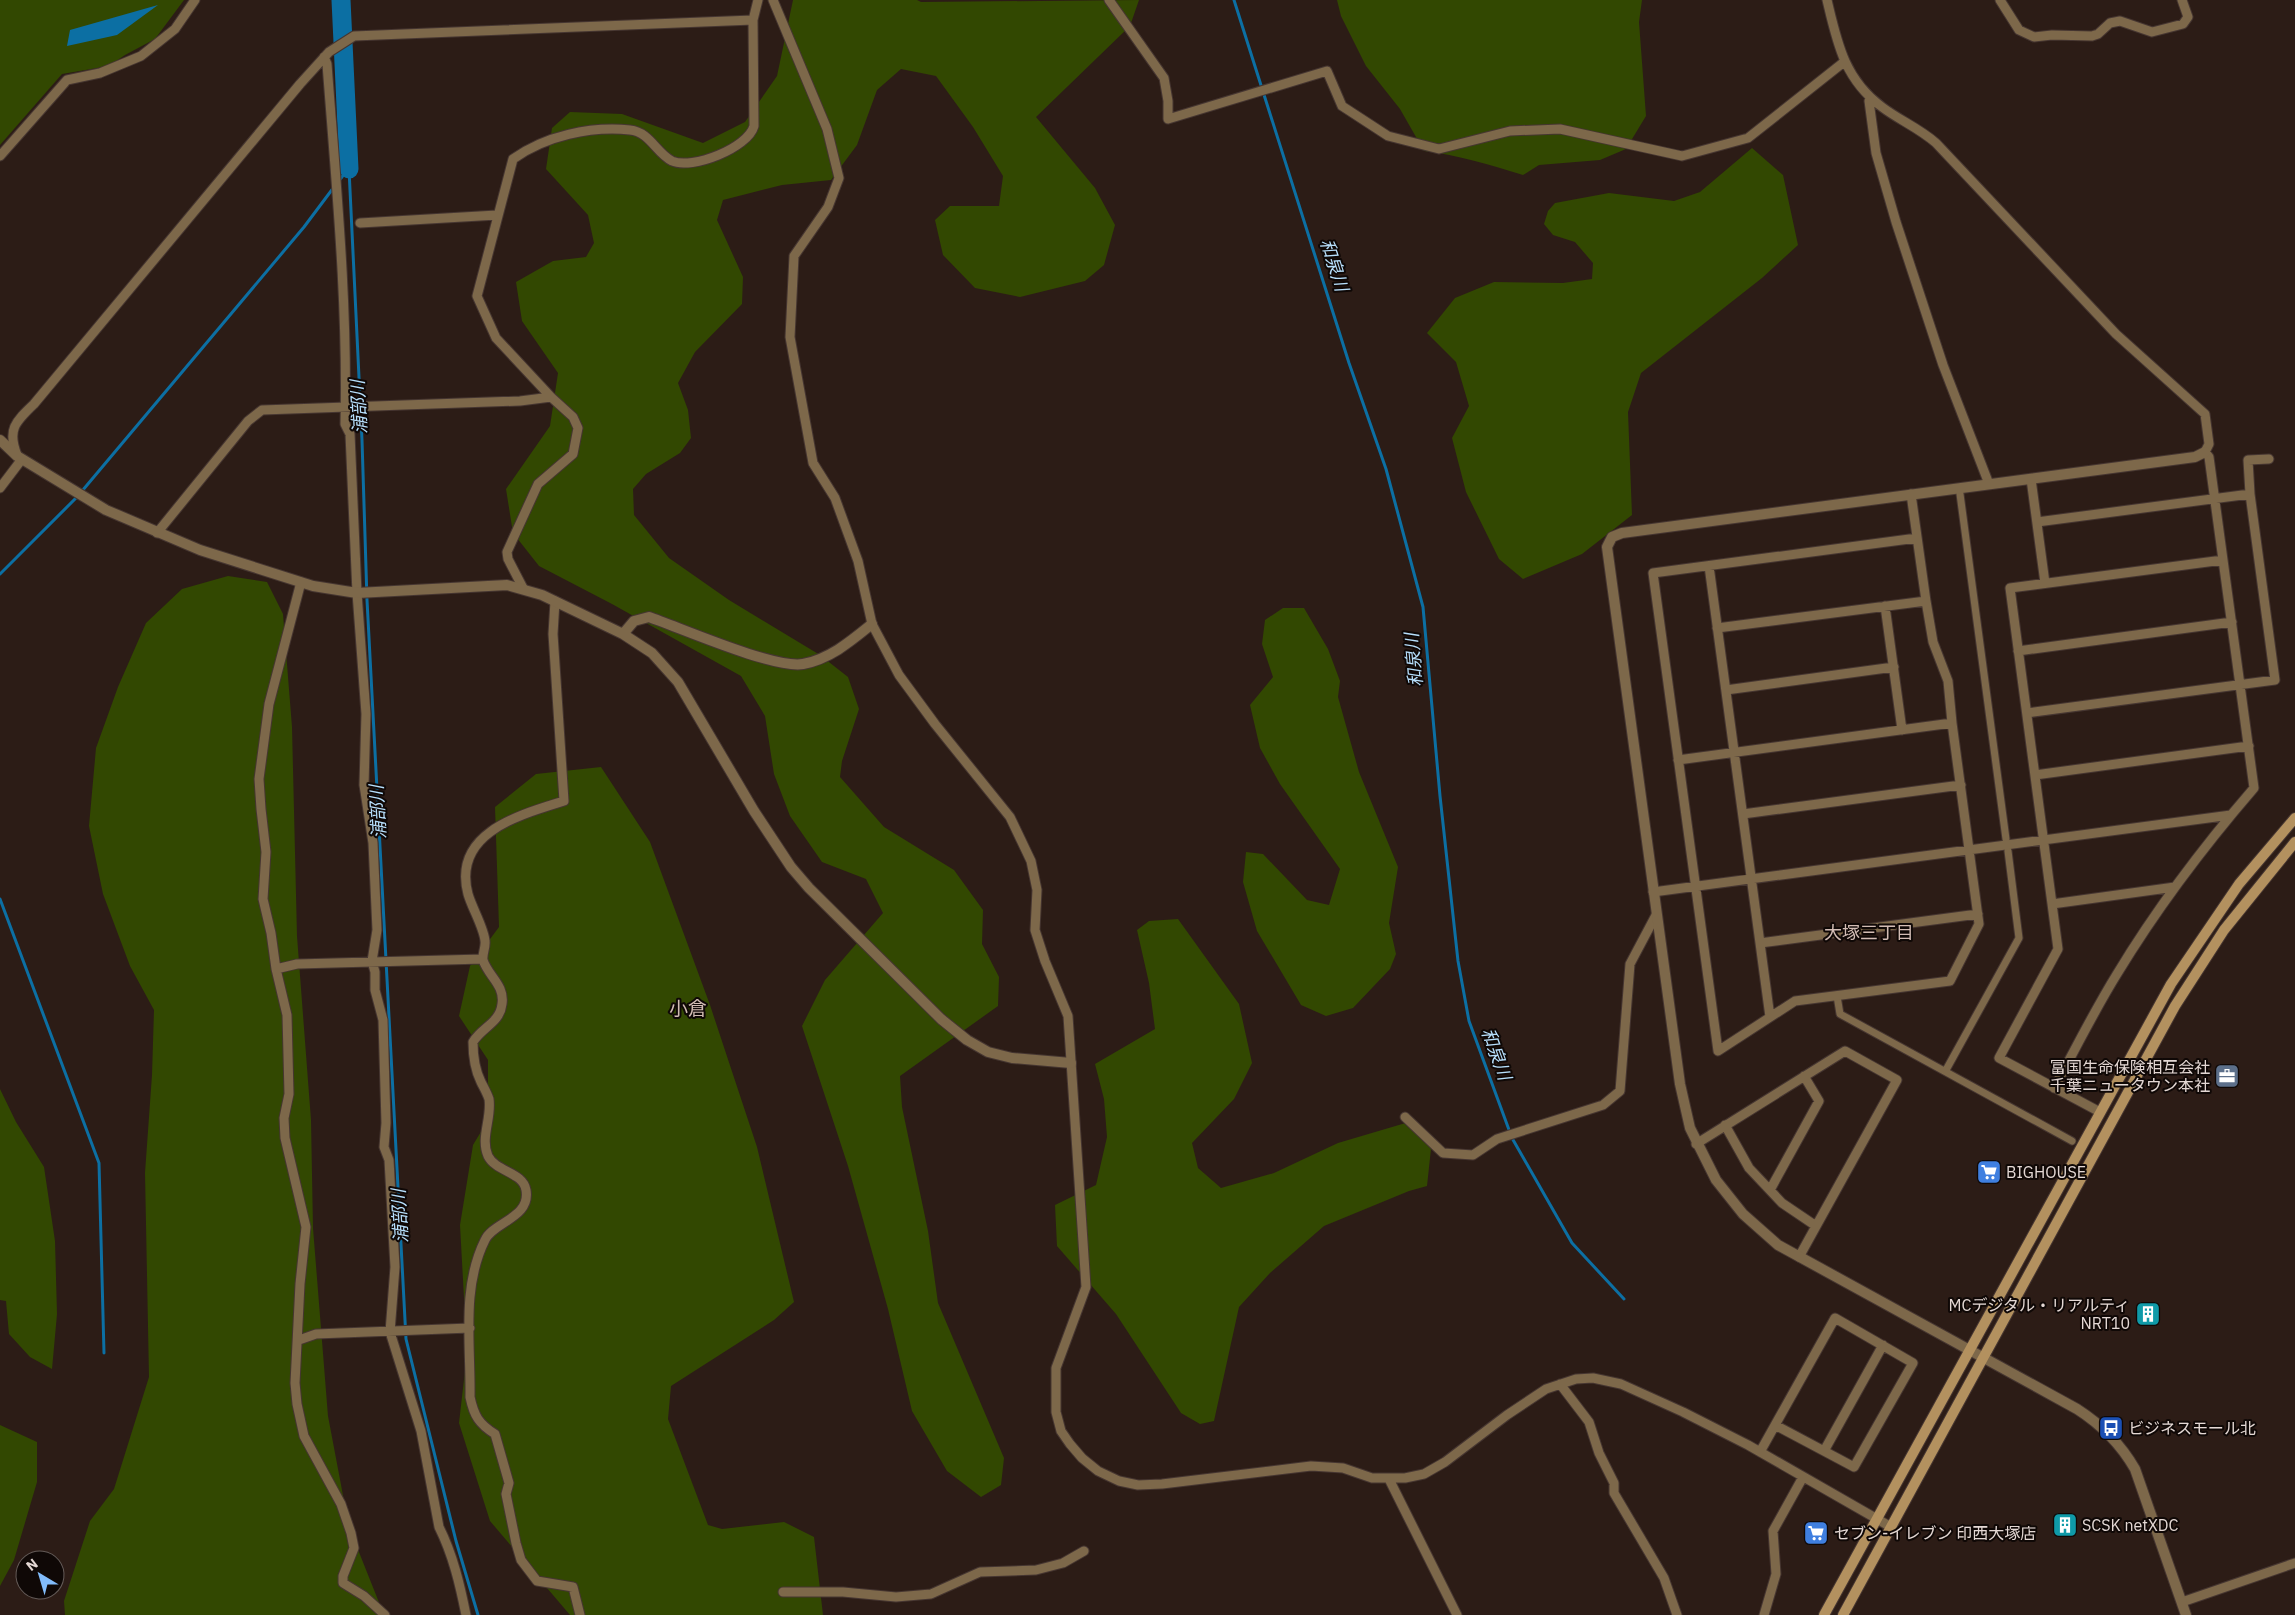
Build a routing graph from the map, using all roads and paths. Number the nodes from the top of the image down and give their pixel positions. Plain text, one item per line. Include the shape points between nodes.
1 (195, 0) edge
2 (758, 0) edge
3 (773, 0) edge
4 (1108, 0) edge
5 (1827, 0) edge
6 (2000, 0) edge
7 (2182, 0) edge
8 (753, 20) junction
9 (327, 54) junction
10 (1844, 62) junction
11 (1869, 101) dead end
12 (0, 156) edge
13 (497, 215) junction
14 (360, 223) dead end
15 (551, 397) junction
16 (345, 406) junction
17 (0, 440) edge
18 (2205, 452) junction
19 (20, 457) junction
20 (2269, 459) dead end
21 (2031, 478) junction
22 (1989, 484) junction
23 (0, 488) edge
24 (1911, 494) junction
25 (1960, 494) dead end
26 (2250, 494) junction
27 (2215, 498) junction
28 (2037, 522) junction
29 (157, 533) junction
30 (1917, 538) junction
31 (2223, 560) junction
32 (1709, 566) junction
33 (301, 582) junction
34 (2046, 583) junction
35 (523, 588) junction
36 (357, 593) junction
37 (555, 601) junction
38 (1926, 601) junction
39 (1886, 606) junction
40 (2232, 622) junction
41 (872, 624) junction
42 (1717, 628) junction
43 (623, 634) junction
44 (2018, 650) junction
45 (1894, 667) junction
46 (2240, 684) junction
47 (1726, 690) junction
48 (2027, 713) junction
49 (1952, 723) junction
50 (1902, 730) junction
51 (2249, 746) junction
52 (1734, 752) junction
53 (1678, 760) junction
54 (2035, 775) junction
55 (1961, 785) junction
56 (1742, 814) junction
57 (2231, 815) junction
58 (2295, 818) edge
59 (2006, 839) dead end
60 (2044, 840) junction
61 (2295, 842) edge
62 (1969, 850) junction
63 (2008, 851) dead end
64 (1751, 879) junction
65 (1696, 886) junction
66 (2175, 887) junction
67 (1653, 892) junction
68 (2052, 904) junction
69 (1978, 914) junction
70 (1656, 915) junction
71 (1760, 943) junction
72 (483, 959) junction
73 (372, 961) junction
74 (276, 969) junction
75 (1837, 996) junction
76 (1770, 1017) junction
77 (1071, 1064) junction
78 (1946, 1070) junction
79 (1804, 1076) junction
80 (2054, 1088) junction
81 (2098, 1114) junction
82 (1406, 1117) dead end
83 (2110, 1124) junction
84 (1725, 1125) junction
85 (2072, 1141) dead end
86 (1696, 1144) junction
87 (1770, 1190) junction
88 (1816, 1226) junction
89 (1799, 1257) junction
90 (470, 1328) junction
91 (390, 1332) junction
92 (299, 1340) junction
93 (1883, 1345) junction
94 (1968, 1349) junction
95 (1983, 1358) junction
96 (1560, 1384) junction
97 (1775, 1425) junction
98 (1824, 1451) junction
99 (1760, 1452) junction
100 (1803, 1476) junction
101 (1389, 1480) junction
102 (1876, 1519) junction
103 (1891, 1527) junction
104 (1084, 1551) dead end
105 (2295, 1563) edge
106 (783, 1592) dead end
107 (2182, 1602) junction
108 (385, 1615) edge
109 (466, 1615) edge
110 (580, 1615) edge
111 (1457, 1615) edge
112 (1677, 1615) edge
113 (1764, 1615) edge
114 (1824, 1615) edge
115 (1843, 1615) edge
116 (2186, 1615) edge

1 - 12 street via 175,29 141,56 100,73 67,80
2 - 8 street
3 - 41 street via 827,129 839,178 828,207 794,256 790,337 813,463 835,498 858,561
4 - 10 street via 1164,78 1168,119 1327,71 1342,106 1388,136 1439,149 1510,131 1560,129 1682,156 1748,138
5 - 10 street
6 - 7 street via 2018,30 2034,37 2098,34 2120,20 2152,32 2183,24 2188,17
8 - 9 street via 354,36
8 - 13 street via 754,126 747,140 704,159 684,163 674,162 647,138 631,130 582,133 543,141 513,159
9 - 16 street via 338,210
9 - 19 street via 20,417 14,427 12,442
10 - 18 street via 1881,106 1936,143 2116,334 2202,411 2209,444
11 - 22 street via 1876,153 1896,222 1943,365
13 - 14 street
13 - 15 street via 477,296 496,338
15 - 16 street via 520,401
15 - 35 street via 573,417 578,428 577,438 569,460 538,484 507,552
16 - 29 street via 262,410 248,422
16 - 36 street via 345,424 350,434
17 - 19 street
18 - 21 street via 2195,457
18 - 27 street via 2209,457
19 - 23 street
19 - 29 street via 106,510
20 - 26 street via 2248,460
21 - 22 street
21 - 28 street
22 - 24 street
24 - 30 street
24 - 67 street via 1622,532 1608,541
25 - 59 street
26 - 27 street
26 - 46 street via 2275,680
27 - 28 street
27 - 31 street
28 - 34 street
29 - 33 street
30 - 32 street
30 - 38 street
31 - 34 street
31 - 40 street
32 - 42 street
32 - 53 street via 1653,573
33 - 36 street
33 - 74 street via 268,704 260,778 260,809 266,852 263,898 272,932
34 - 44 street via 2010,588
35 - 36 street via 484,585
35 - 37 street
36 - 73 street via 366,714 364,785 373,843 377,930
37 - 43 street
37 - 72 street via 552,634 564,801 499,826 468,856 466,880 486,940
38 - 39 street
38 - 49 street via 1932,642 1948,681
39 - 42 street
39 - 45 street
40 - 44 street
40 - 46 street
41 - 43 street via 832,654 802,664 767,659 649,617 634,621
41 - 77 street via 899,674 1010,817 1031,861 1037,890 1035,930 1068,1016
42 - 47 street
43 - 77 street via 652,653 678,682 754,811 808,888 941,1019 988,1052 1012,1058
44 - 48 street
45 - 47 street
45 - 50 street
46 - 48 street
46 - 51 street
47 - 52 street
48 - 54 street
49 - 50 street
49 - 55 street
50 - 52 street
51 - 54 street
51 - 57 street via 2254,788
52 - 53 street
52 - 56 street
53 - 65 street
54 - 60 street
55 - 56 street
55 - 62 street
56 - 64 street
57 - 60 street
57 - 66 street
58 - 81 main road via 2239,884 2191,952
60 - 62 street
60 - 68 street
61 - 83 main road via 2224,930 2199,968
62 - 64 street
62 - 69 street
63 - 78 street via 2019,938
64 - 65 street
64 - 71 street
65 - 67 street
65 - 76 street via 1718,1050
66 - 68 street
66 - 80 street via 2116,975
67 - 70 street
68 - 80 street via 2058,949 1999,1058
69 - 71 street
69 - 75 street via 1979,924 1950,980
70 - 82 street via 1630,964 1620,1091 1603,1105 1496,1139 1473,1155 1443,1153
70 - 86 street via 1684,1109
71 - 76 street
72 - 73 street
72 - 90 street via 503,993 500,1014 473,1042 475,1067 489,1101 485,1143 495,1166 516,1176 527,1191 520,1212 485,1238 470,1285
73 - 74 street via 297,964
73 - 91 street via 383,1020 384,1147 389,1160 394,1259
74 - 92 street via 287,1024 289,1094 284,1118 285,1138 306,1227
75 - 76 street via 1795,1001
75 - 78 street via 1840,1014
77 - 101 street via 1086,1287 1056,1368 1056,1412 1070,1444 1098,1472 1138,1485 1311,1466 1343,1468
78 - 85 street
79 - 84 street
79 - 87 street via 1819,1101
79 - 88 street via 1845,1051 1896,1080
80 - 81 street
81 - 83 street
81 - 94 main road
83 - 95 main road
84 - 86 street
84 - 87 street via 1749,1168
86 - 89 street via 1728,1198 1778,1245
87 - 88 street via 1782,1203
88 - 89 street
89 - 94 street
90 - 91 street
90 - 110 street via 473,1412 479,1423 496,1434 509,1483 506,1494 522,1560 537,1580 573,1587
91 - 92 street via 316,1334
91 - 109 street via 421,1431 439,1527 460,1583
92 - 108 street via 295,1383 298,1417 309,1448 341,1504 354,1548 343,1583
93 - 97 street via 1834,1318
93 - 98 street
93 - 98 street via 1912,1362 1854,1467
94 - 95 street
94 - 102 main road
95 - 103 main road
95 - 107 street via 2097,1422 2124,1449 2135,1469
96 - 99 street via 1592,1378 1621,1384
96 - 101 street via 1546,1389 1424,1474
96 - 112 street via 1589,1422 1599,1453 1614,1483 1614,1493 1664,1578
97 - 98 street
97 - 99 street
99 - 100 street
100 - 102 street
100 - 113 street via 1773,1531 1776,1574
101 - 111 street
102 - 103 street
102 - 114 main road
103 - 115 main road
104 - 106 street via 1063,1563 1036,1570 980,1572 930,1594
105 - 107 street
107 - 116 street

